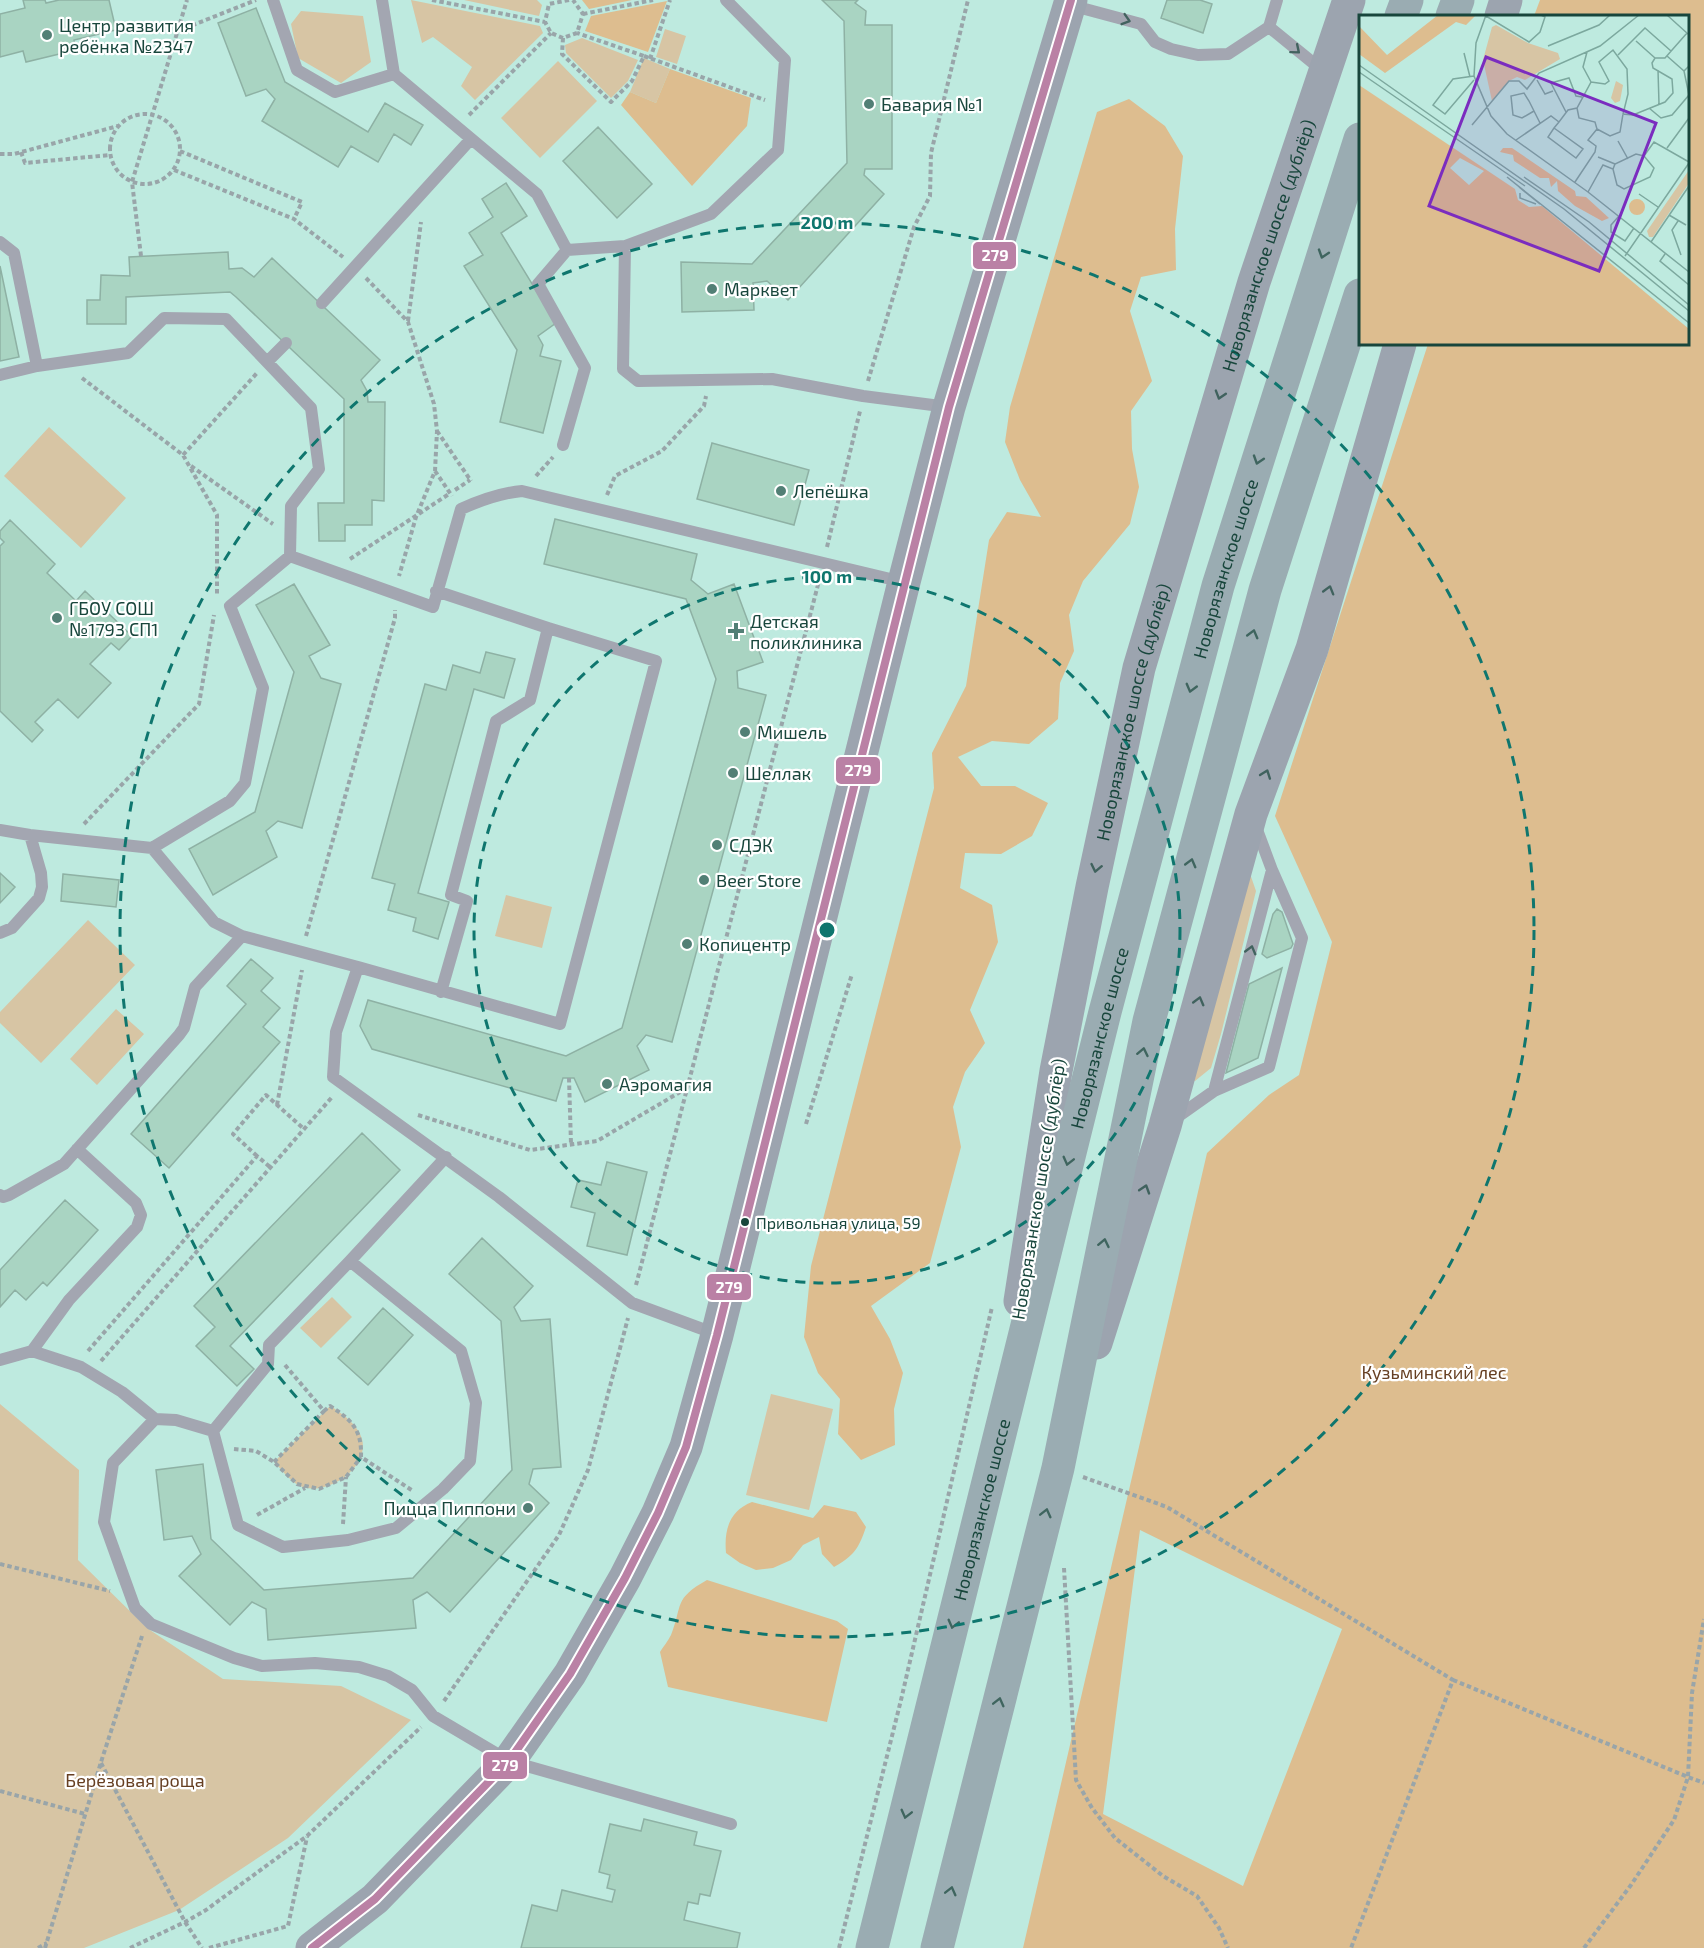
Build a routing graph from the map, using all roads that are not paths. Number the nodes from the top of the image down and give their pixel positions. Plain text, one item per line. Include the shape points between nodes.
1 (273, 0) edge
2 (382, 0) edge
3 (726, 0) edge
4 (1277, 0) edge
5 (1349, 0) edge
6 (1407, 0) edge
7 (1458, 0) edge
8 (1506, 0) edge
9 (1070, 2) edge
10 (1401, 15) edge
11 (1452, 15) edge
12 (1501, 15) edge
13 (1269, 27) junction
14 (1325, 73) junction
15 (394, 74) junction
16 (471, 139) junction
17 (1359, 142) edge
18 (0, 242) edge
19 (625, 246) junction
20 (567, 250) junction
21 (1359, 298) edge
22 (322, 303) dead end
23 (286, 343) dead end
24 (1400, 345) edge
25 (267, 362) junction
26 (37, 366) junction
27 (0, 375) edge
28 (949, 407) junction
29 (563, 445) road end
30 (290, 556) junction
31 (904, 582) junction
32 (436, 591) junction
33 (548, 628) junction
34 (1251, 814) junction
35 (0, 830) edge
36 (30, 836) junction
37 (153, 848) junction
38 (1272, 870) junction
39 (0, 933) edge
40 (242, 936) junction
41 (358, 967) junction
42 (1290, 984) junction
43 (1276, 990) dead end
44 (441, 992) junction
45 (1283, 1013) junction
46 (1269, 1019) dead end
47 (1276, 1038) junction
48 (1262, 1044) dead end
49 (1214, 1091) junction
50 (1165, 1126) junction
51 (78, 1149) junction
52 (446, 1157) junction
53 (0, 1195) edge
54 (351, 1261) junction
55 (717, 1335) junction
56 (32, 1352) junction
57 (0, 1360) edge
58 (154, 1419) junction
59 (213, 1431) junction
60 (997, 1445) junction
61 (1060, 1456) junction
62 (509, 1761) junction
63 (731, 1824) dead end
64 (312, 1948) edge
65 (873, 1948) edge
66 (937, 1948) edge

1 - 15 lane via 297,70 335,92
2 - 15 lane
3 - 19 lane via 784,60 778,150 711,214
4 - 13 lane
5 - 14 main road, Новорязанское шоссе (дублёр)
6 - 10 highway
7 - 11 highway
8 - 12 main road
9 -> 13 lane via 1141,24 1155,42 1198,55 1228,54
9 - 28 main road
13 -> 14 lane
14 -> 60 main road, Новорязанское шоссе (дублёр) via 1254,282 1139,668 1056,1071
15 - 16 lane
16 - 20 lane via 537,194
16 - 22 lane
17 -> 60 highway, Новорязанское шоссе via 1218,586 1104,1012
18 - 26 lane via 14,253
19 - 20 lane
19 - 28 lane via 623,369 638,381 772,379
20 - 29 lane via 538,285 585,368
61 -> 21 highway via 1149,1021 1265,590
23 - 25 lane
34 -> 24 main road via 1312,649
25 - 26 lane via 226,319 164,318 128,353
25 - 30 lane via 311,408 319,469 291,506
26 - 27 lane
28 - 31 main road
30 - 32 lane via 433,607
30 - 37 lane via 230,606 263,688 245,783 230,801
31 - 32 lane via 522,490 460,509
31 - 55 main road
32 - 33 lane
33 - 44 lane via 530,700 496,721 451,895 467,901
33 - 44 lane via 656,661 560,1024
34 - 38 lane
50 -> 34 main road
35 - 36 lane
36 - 37 lane
36 - 39 lane via 41,873 39,898 12,928
37 - 40 lane via 214,922
38 - 42 lane via 1302,938
49 -> 38 lane via 1240,1006
40 - 41 lane
40 - 51 lane via 198,983 179,1035
41 - 44 lane
41 - 52 lane via 336,1032 333,1077
42 - 43 lane
42 - 45 lane
45 - 46 lane
45 - 47 lane
47 - 48 lane
47 - 49 lane via 1269,1067
49 - 50 lane
61 -> 50 main road
51 - 53 lane via 64,1164 9,1196
51 - 56 lane via 136,1203 141,1215 137,1227 69,1300
52 - 54 lane
52 - 55 lane via 632,1303
54 - 59 lane via 269,1345 268,1364
54 - 59 lane via 461,1351 476,1403 470,1461 396,1528 283,1547 238,1525
55 - 62 main road via 686,1447 658,1513 570,1674
56 - 57 lane
56 - 58 lane via 91,1373
58 - 59 lane via 176,1420
58 - 62 lane via 113,1463 104,1522 135,1608 151,1624 262,1666 315,1663 359,1667 388,1676 412,1690 433,1716
60 -> 65 highway, Новорязанское шоссе
66 -> 61 highway
62 - 63 lane
62 - 64 main road via 375,1899

